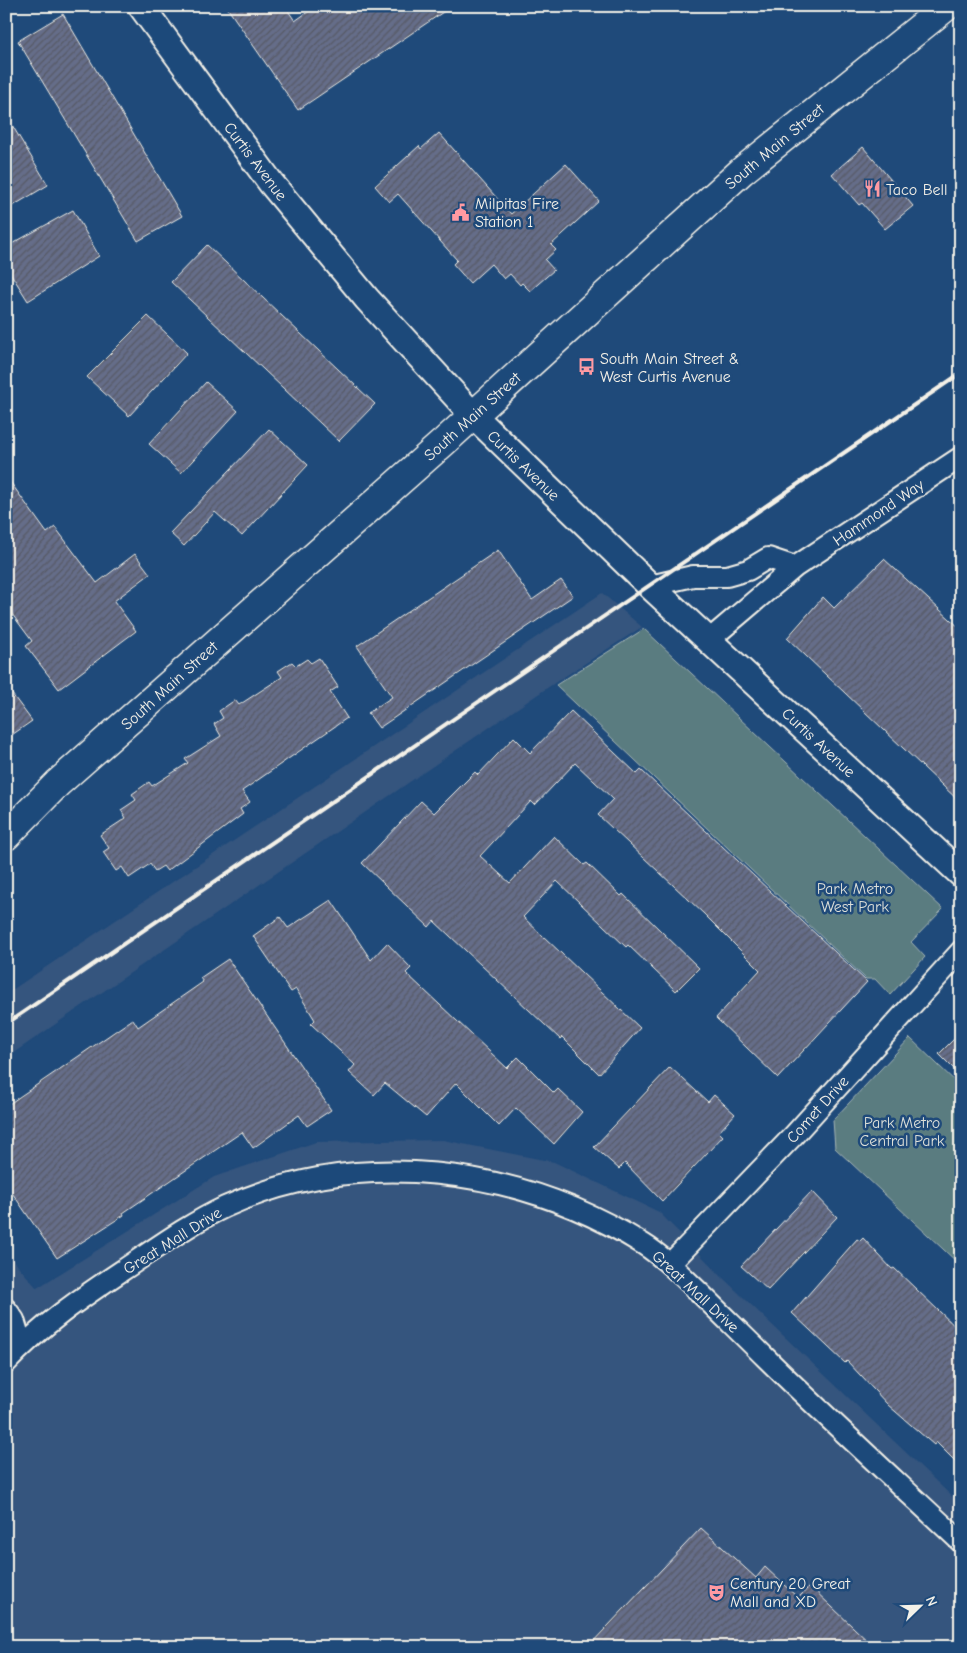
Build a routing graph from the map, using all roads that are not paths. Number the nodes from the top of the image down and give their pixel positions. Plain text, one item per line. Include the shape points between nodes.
1 (141, 6) edge
2 (946, 6) edge
3 (473, 415) junction
4 (961, 457) edge
5 (795, 567) junction
6 (650, 586) junction
7 (708, 640) junction
8 (6, 836) edge
9 (961, 874) edge
10 (961, 951) edge
11 (670, 1264) junction
12 (6, 1309) edge
13 (14, 1343) edge
14 (6, 1363) edge
15 (961, 1542) edge

1 - 3 street, Curtis Avenue via 271,183 366,299
2 - 3 main road, South Main Street via 742,171
3 - 6 street, Curtis Avenue
3 - 8 main road, South Main Street via 58,784
4 - 5 street, Hammond Way
5 - 6 street via 768,558 748,570 727,576 693,576
5 - 7 street, Hammond Way
6 - 7 street, Curtis Avenue
7 - 9 street, Curtis Avenue
10 - 11 street, Comet Drive via 794,1135
11 - 13 street, Great Mall Drive via 644,1244 571,1207 498,1183 465,1176 403,1171 341,1175 256,1195 199,1220
11 - 15 street, Great Mall Drive
12 - 13 street via 14,1320
13 - 14 street, Great Mall Drive

